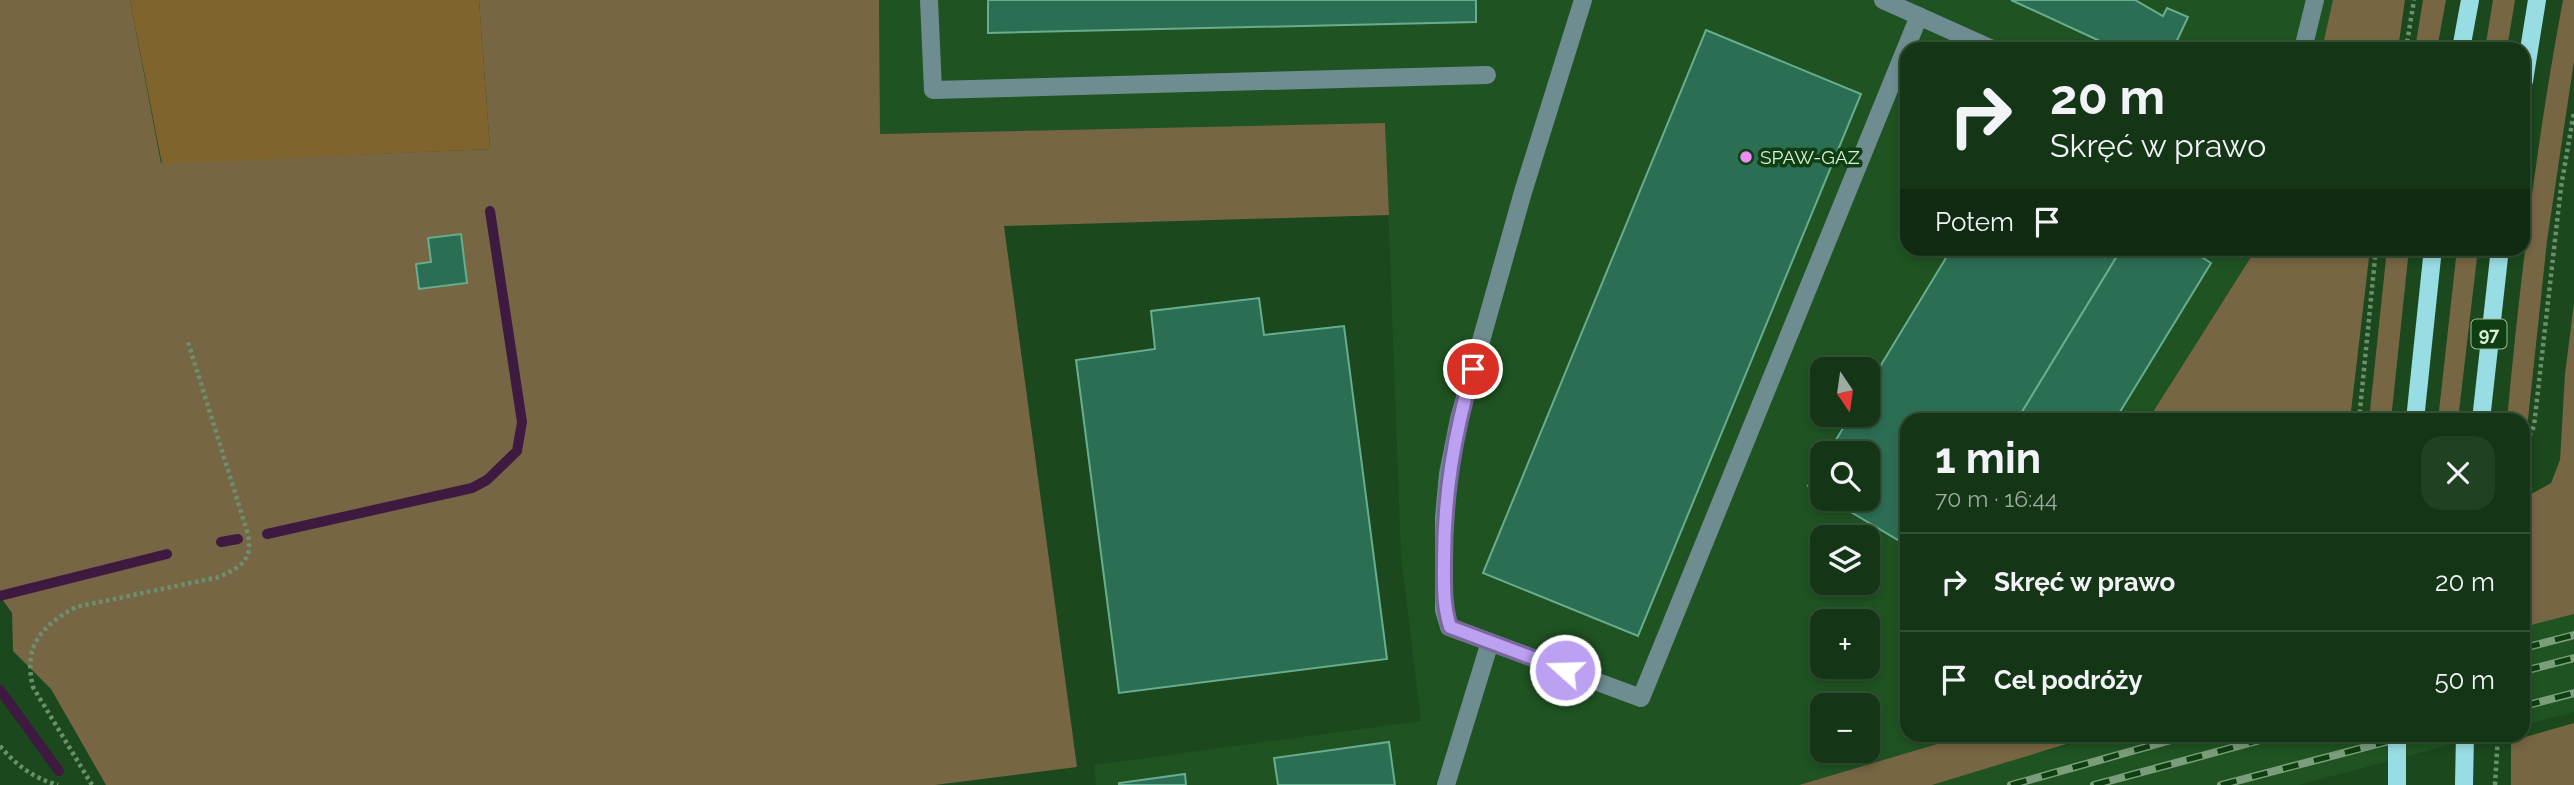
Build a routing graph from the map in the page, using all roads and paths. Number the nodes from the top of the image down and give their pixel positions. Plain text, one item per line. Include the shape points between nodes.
1 (929, 0) edge
2 (1583, 0) edge
3 (1883, 0) edge
4 (2315, 0) edge
5 (2414, 0) edge
6 (2470, 0) edge
7 (2537, 0) edge
8 (1919, 16) junction
9 (1908, 42) edge
10 (1977, 42) edge
11 (2305, 42) edge
12 (2407, 42) edge
13 (2462, 42) edge
14 (2530, 44) edge
15 (1900, 63) edge
16 (1487, 75) dead end
17 (2574, 111) edge
18 (2375, 256) edge
19 (2432, 256) edge
20 (2499, 256) edge
21 (188, 342) dead end
22 (2360, 413) edge
23 (2416, 413) edge
24 (2482, 413) edge
25 (2530, 435) edge
26 (1490, 642) junction
27 (2397, 742) edge
28 (2465, 742) edge
29 (2498, 742) edge
30 (0, 746) edge
31 (58, 785) edge
32 (92, 785) edge
33 (1446, 785) edge
34 (2397, 785) edge
35 (2464, 785) edge
36 (2496, 785) edge

1 - 16 street via 933,90
2 - 26 street via 1522,192 1458,419 1448,474 1444,610 1450,627
3 - 8 street
4 - 11 street
5 - 12 path
6 - 13 main road
7 - 14 main road
8 - 9 street
8 - 10 street
15 - 26 street via 1641,698
17 - 25 path
18 - 22 path
19 - 23 main road
20 - 24 main road, 97
21 - 32 path via 247,531 248,555 240,567 219,577 76,607 45,628 30,656 33,687
26 - 33 street
27 - 34 main road, bridge
28 - 35 main road
29 - 36 path
30 - 31 path via 31,775

